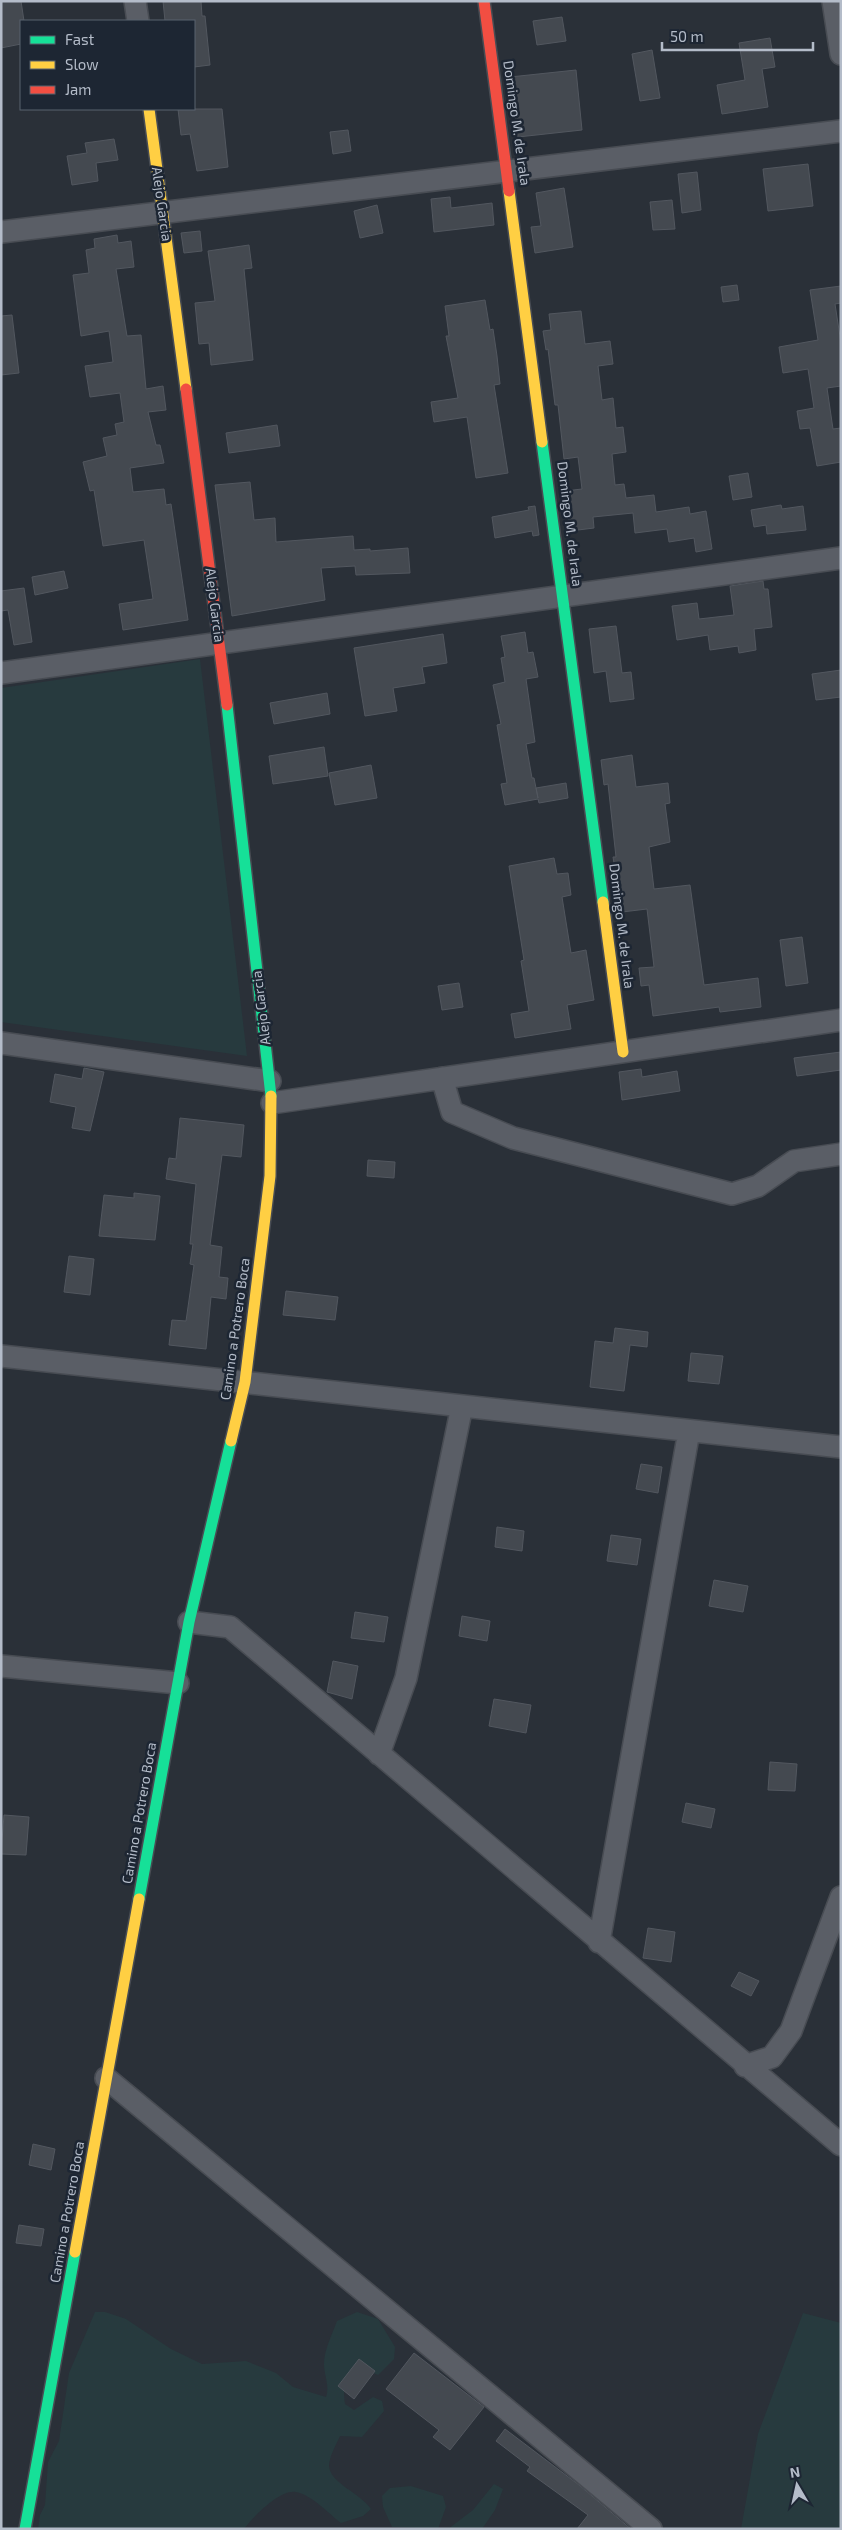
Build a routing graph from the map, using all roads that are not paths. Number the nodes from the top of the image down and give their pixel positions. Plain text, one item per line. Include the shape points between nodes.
1 (135, 1) edge
2 (484, 1) edge
3 (833, 1) edge
4 (138, 20) edge
5 (841, 54) edge
6 (149, 110) edge
7 (841, 131) edge
8 (508, 171) junction
9 (163, 213) junction
10 (1, 232) edge
11 (841, 558) edge
12 (564, 596) junction
13 (220, 643) junction
14 (1, 673) edge
15 (841, 1020) edge
16 (1, 1043) edge
17 (623, 1052) junction
18 (442, 1078) junction
19 (270, 1081) junction
20 (272, 1103) junction
21 (841, 1154) edge
22 (1, 1356) edge
23 (245, 1382) junction
24 (462, 1406) junction
25 (689, 1431) junction
26 (841, 1448) edge
27 (189, 1622) junction
28 (1, 1666) edge
29 (178, 1682) junction
30 (379, 1754) junction
31 (841, 1897) edge
32 (599, 1942) junction
33 (745, 2066) junction
34 (106, 2078) junction
35 (841, 2145) edge
36 (25, 2529) edge
37 (651, 2529) edge

1 - 4 street
2 - 8 street, Domingo M. de Irala
3 - 5 street
6 - 9 street, Alejo Garcia
7 - 8 street
8 - 9 street
8 - 12 street, Domingo M. de Irala
9 - 10 street
9 - 13 street, Alejo Garcia
11 - 12 street
12 - 13 street
12 - 17 street, Domingo M. de Irala
13 - 14 street
13 - 19 street, Alejo Garcia
15 - 17 street
16 - 19 street
17 - 18 street
18 - 20 street
18 - 21 street via 452,1112 513,1138 732,1194 758,1186 794,1162
19 - 20 street, Alejo Garcia
20 - 23 street, Camino a Potrero Boca via 270,1176
22 - 23 street
23 - 24 street
23 - 27 street, Camino a Potrero Boca
24 - 25 street
24 - 30 street via 406,1678
25 - 26 street
25 - 32 street
27 - 29 street, Camino a Potrero Boca
27 - 30 street via 230,1627
28 - 29 street
29 - 34 street, Camino a Potrero Boca
30 - 32 street
31 - 33 street via 791,2031 772,2056
32 - 33 street
33 - 35 street
34 - 36 street, Camino a Potrero Boca
34 - 37 street

